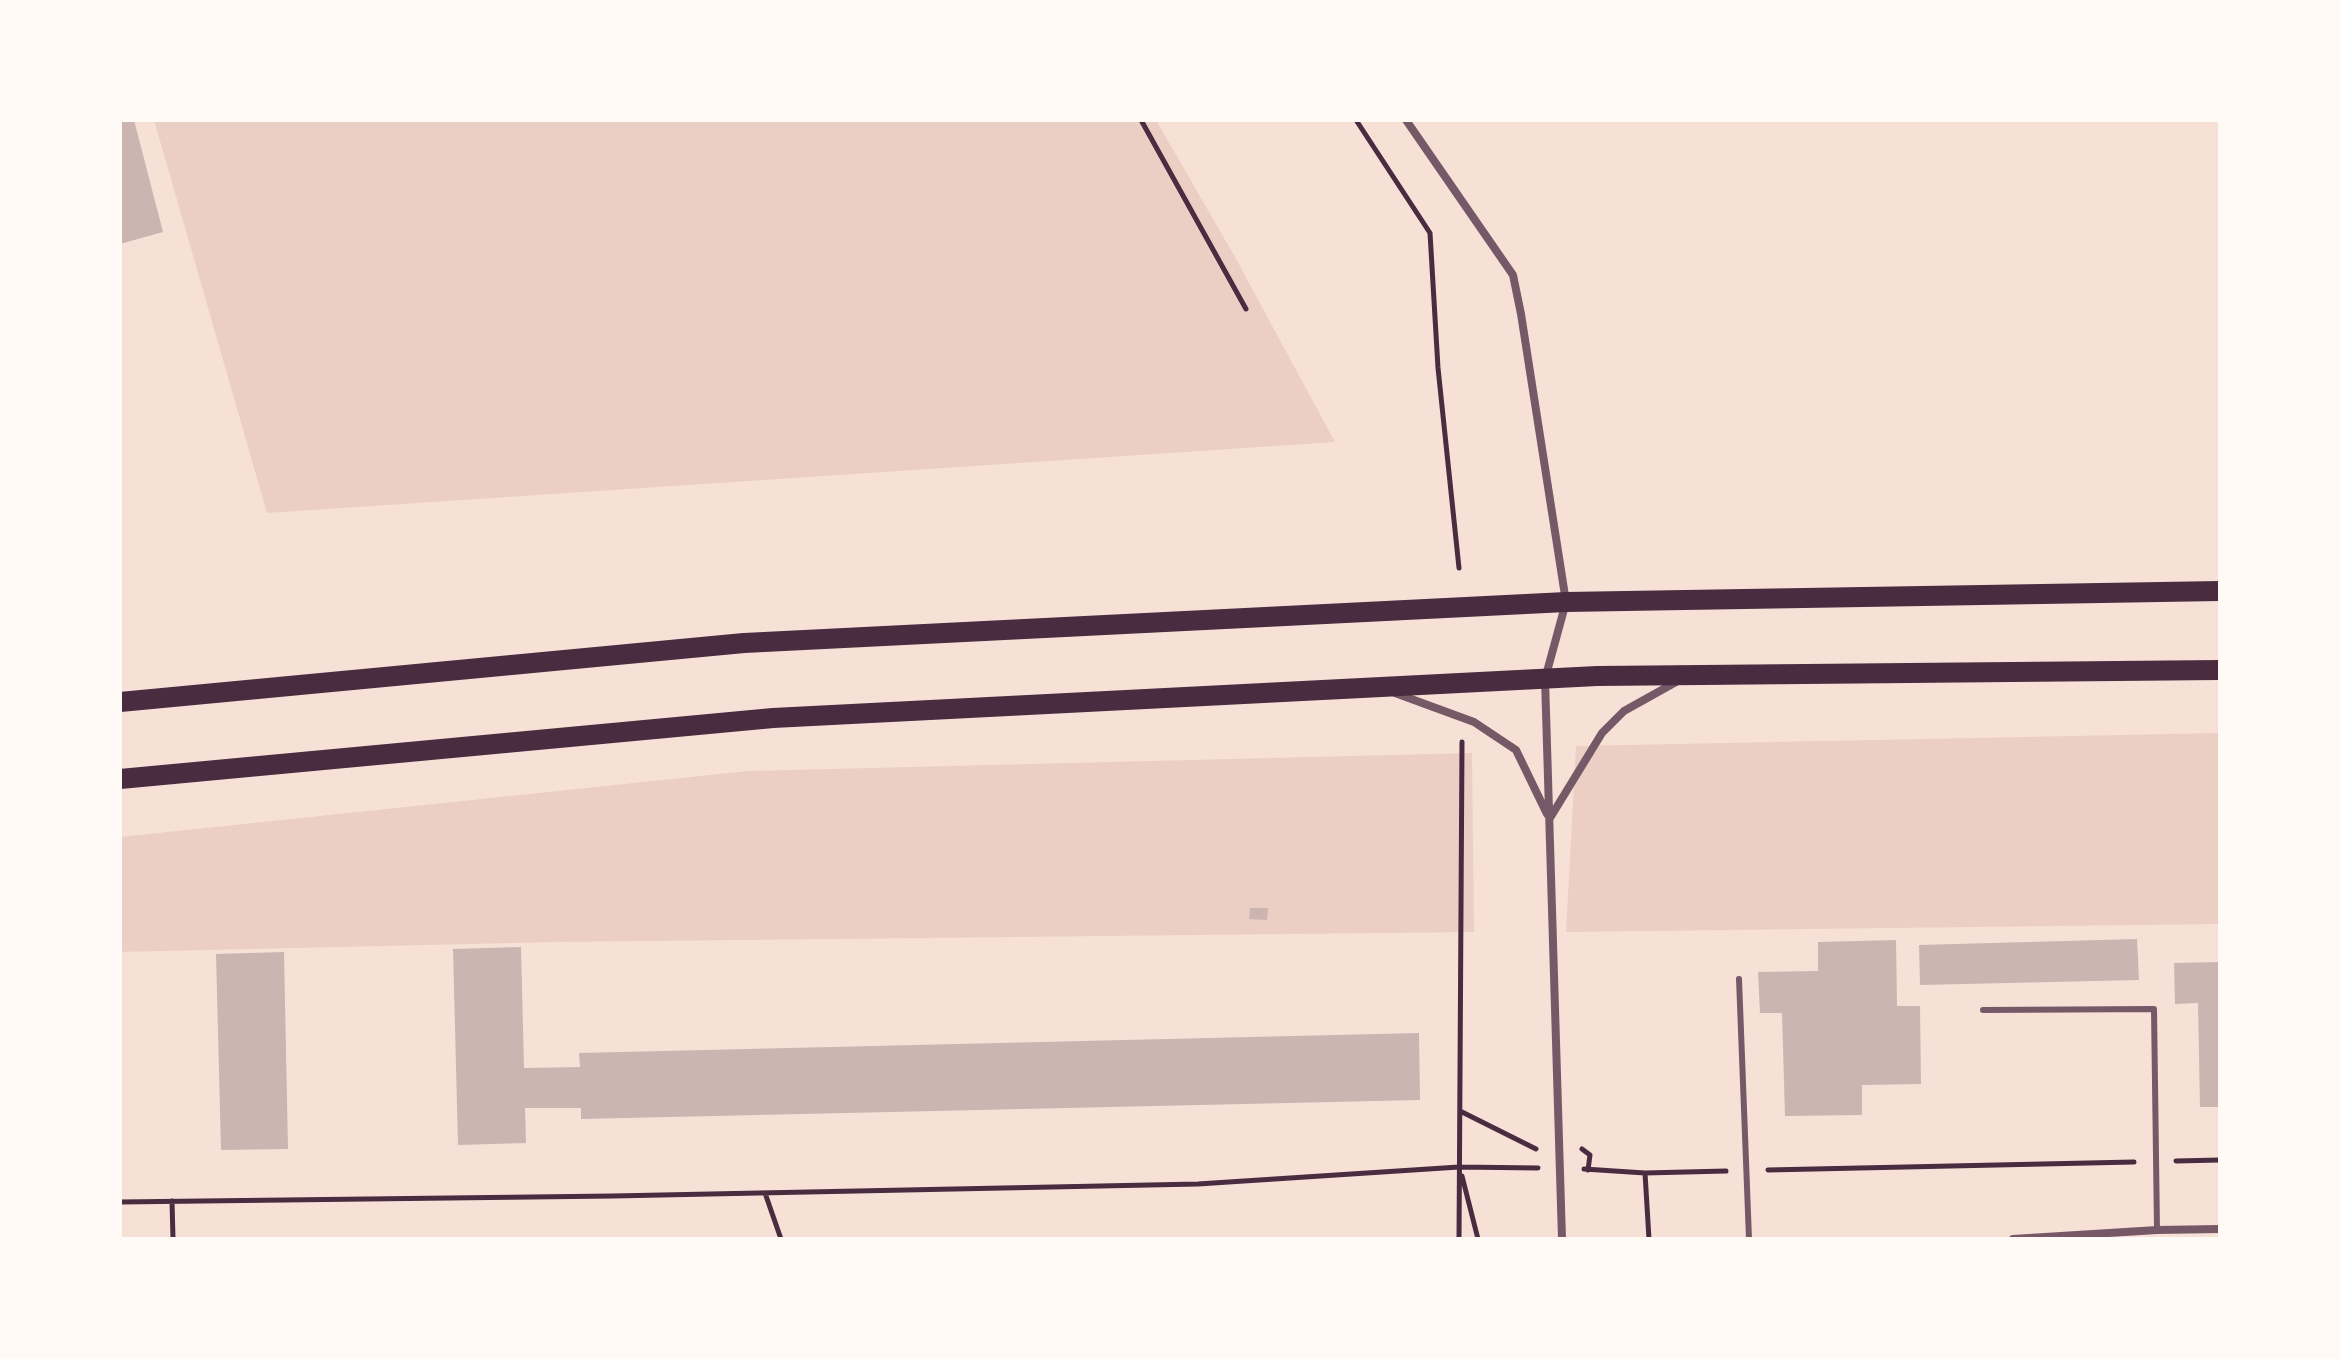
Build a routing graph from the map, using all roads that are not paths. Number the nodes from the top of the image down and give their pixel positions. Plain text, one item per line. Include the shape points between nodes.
1 (1406, 120) edge
2 (2220, 591) edge
3 (1566, 602) junction
4 (2220, 670) edge
5 (1687, 676) junction
6 (1545, 679) junction
7 (1377, 687) junction
8 (120, 702) edge
9 (120, 779) edge
10 (1549, 819) junction
11 (1739, 979) dead end
12 (1983, 1010) dead end
13 (2220, 1229) edge
14 (2157, 1230) junction
15 (1562, 1239) edge
16 (1749, 1239) edge
17 (2013, 1239) edge

1 - 3 street via 1513,275
2 - 3 main road
3 - 6 street
3 - 8 main road via 744,643
4 - 5 main road
5 - 6 main road
5 - 10 street via 1624,711 1602,733
6 - 7 main road
6 - 10 street
7 - 9 main road via 773,718
7 - 10 street via 1474,722 1516,750
10 - 15 street
11 - 16 lane
12 - 14 lane via 2154,1009
13 - 14 street
14 - 17 street

